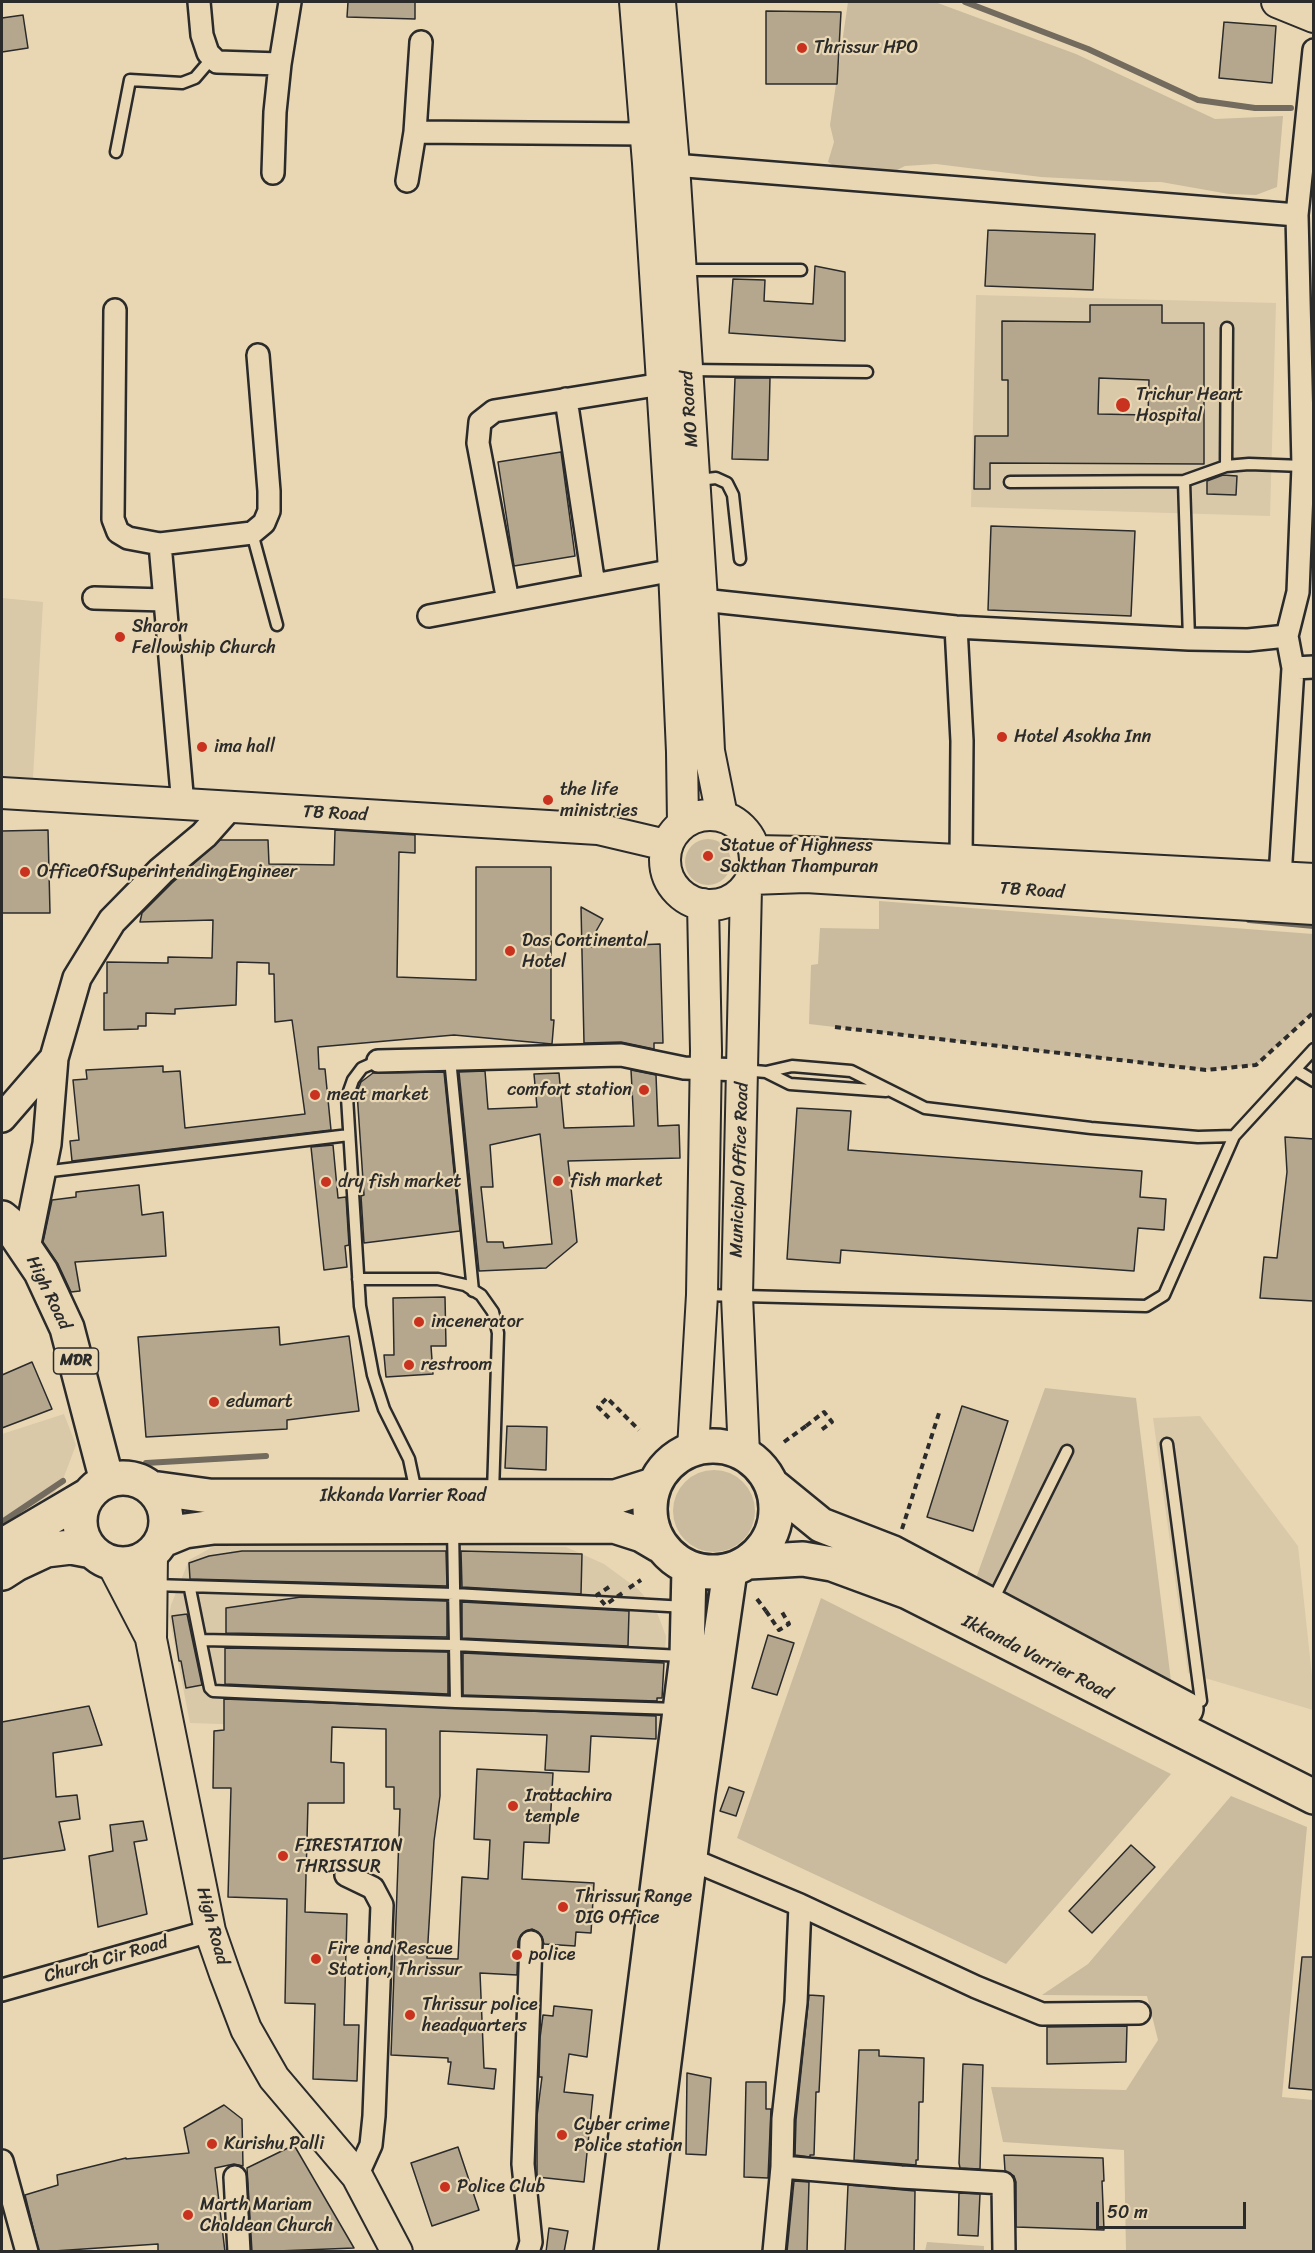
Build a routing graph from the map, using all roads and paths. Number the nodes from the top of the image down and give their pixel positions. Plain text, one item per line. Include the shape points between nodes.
1 (199, 2) edge
2 (290, 2) edge
3 (635, 2) edge
4 (660, 2) edge
5 (1277, 2) edge
6 (1314, 17) edge
7 (422, 42) dead end
8 (1314, 50) edge
9 (217, 62) junction
10 (280, 64) junction
11 (415, 132) junction
12 (646, 134) junction
13 (116, 152) dead end
14 (661, 164) junction
15 (273, 173) dead end
16 (407, 181) dead end
17 (1297, 215) junction
18 (1306, 266) edge
19 (681, 270) junction
20 (801, 270) dead end
21 (116, 310) dead end
22 (1227, 328) dead end
23 (258, 355) dead end
24 (867, 372) dead end
25 (675, 377) junction
26 (566, 399) junction
27 (1226, 466) junction
28 (1303, 466) junction
29 (695, 480) junction
30 (1010, 482) dead end
31 (1184, 482) junction
32 (252, 533) junction
33 (160, 544) junction
34 (740, 559) dead end
35 (674, 570) junction
36 (594, 585) junction
37 (94, 598) dead end
38 (165, 600) junction
39 (702, 600) junction
40 (508, 601) junction
41 (429, 616) dead end
42 (277, 625) dead end
43 (956, 627) junction
44 (1287, 636) junction
45 (1189, 639) junction
46 (1303, 667) edge
47 (2, 793) edge
48 (183, 805) junction
49 (228, 808) junction
50 (722, 816) junction
51 (674, 834) junction
52 (961, 860) junction
53 (751, 872) junction
54 (1280, 877) junction
55 (1314, 879) edge
56 (703, 904) junction
57 (1314, 909) edge
58 (1314, 1012) edge
59 (835, 1027) dead end
60 (1314, 1049) edge
61 (54, 1058) junction
62 (450, 1059) junction
63 (378, 1061) joint
64 (706, 1068) junction
65 (1296, 1070) junction
66 (754, 1071) junction
67 (1314, 1082) edge
68 (893, 1092) junction
69 (2, 1118) edge
70 (349, 1135) junction
71 (1234, 1136) junction
72 (43, 1172) junction
73 (2, 1218) edge
74 (26, 1248) junction
75 (358, 1280) junction
76 (473, 1291) junction
77 (702, 1295) junction
78 (737, 1296) junction
79 (940, 1410) dead end
80 (609, 1418) dead end
81 (639, 1430) dead end
82 (821, 1430) dead end
83 (784, 1442) dead end
84 (1167, 1444) dead end
85 (693, 1449) junction
86 (1067, 1451) dead end
87 (744, 1454) junction
88 (653, 1485) junction
89 (772, 1485) junction
90 (151, 1488) junction
91 (97, 1489) junction
92 (417, 1496) junction
93 (493, 1496) junction
94 (453, 1526) junction
95 (659, 1545) junction
96 (2, 1546) edge
97 (892, 1553) junction
98 (102, 1557) junction
99 (156, 1559) junction
100 (740, 1566) junction
101 (689, 1569) junction
102 (2, 1573) edge
103 (641, 1580) dead end
104 (192, 1587) junction
105 (609, 1587) dead end
106 (454, 1594) junction
107 (757, 1599) dead end
108 (991, 1605) junction
109 (689, 1607) junction
110 (782, 1612) dead end
111 (151, 1639) junction
112 (201, 1640) junction
113 (455, 1645) junction
114 (687, 1656) junction
115 (1202, 1701) dead end
116 (456, 1702) junction
117 (680, 1709) junction
118 (1314, 1775) edge
119 (1314, 1797) edge
120 (690, 1859) junction
121 (346, 1875) dead end
122 (800, 1905) junction
123 (210, 1930) junction
124 (531, 1942) dead end
125 (2, 1990) edge
126 (1139, 2013) dead end
127 (2, 2165) edge
128 (782, 2167) junction
129 (357, 2176) junction
130 (235, 2177) dead end
131 (27, 2252) edge
132 (239, 2252) edge
133 (397, 2252) edge
134 (528, 2252) edge
135 (611, 2252) edge
136 (640, 2252) edge
137 (774, 2252) edge
138 (1004, 2252) edge

1 - 9 street via 202,35 208,53
2 - 10 street
3 - 12 main road
4 - 14 main road, MO Roard
5 - 6 main road
7 - 11 street
8 - 17 street
9 - 10 street
9 - 13 lane via 207,64 195,78 182,83 130,80
10 - 15 street
11 - 12 street
11 - 16 street
12 - 14 main road
14 - 17 street
14 - 19 main road, MO Roard
14 - 25 main road
17 - 18 street
18 - 28 street
19 - 20 lane
19 - 25 main road, MO Roard
21 - 33 street via 113,519 118,532 128,538
22 - 27 lane
23 - 32 street via 269,511 264,523
24 - 25 lane
25 - 26 street
25 - 29 main road, MO Roard
25 - 35 main road
26 - 36 street
26 - 40 street via 494,411 480,422 478,442
27 - 28 lane
27 - 31 lane
28 - 44 street via 1298,592
29 - 34 lane via 716,478 727,483 733,495
29 - 39 main road, MO Roard
30 - 31 lane
31 - 45 lane
32 - 33 street
32 - 42 lane
33 - 38 street
35 - 36 street
35 - 51 main road via 682,752
36 - 40 street
37 - 38 street
38 - 48 street
39 - 43 street
39 - 50 main road, MO Roard via 709,751
40 - 41 street
43 - 45 street
43 - 52 street via 962,741
44 - 45 street
44 - 46 street
46 - 54 street
47 - 48 main road, TB Road
48 - 49 main road, TB Road
49 - 51 main road, TB Road
49 - 61 street via 111,921 77,978
50 - 51 main road via 695,817
50 - 53 main road via 743,829 750,839
51 - 56 main road via 664,860 666,875 684,898
52 - 53 main road
52 - 54 main road
53 - 56 main road via 728,902
53 - 57 main road, TB Road
53 - 66 main road, Municipal Office Road
54 - 55 main road
56 - 64 main road
58 - 59 path via 1257,1065 1206,1070
60 - 65 lane
61 - 69 street
61 - 72 street
62 - 63 street
62 - 64 street via 621,1055 684,1068
62 - 76 lane
63 - 70 lane via 362,1068 353,1080 347,1097
64 - 66 street
64 - 77 main road
65 - 67 lane
65 - 71 lane
66 - 68 lane via 790,1084
66 - 68 lane via 792,1066 851,1071
66 - 78 main road, Municipal Office Road
68 - 71 lane via 925,1108 1091,1128 1198,1137
70 - 72 lane
70 - 75 lane
71 - 78 lane via 1164,1295 1146,1306
72 - 74 street
73 - 74 main road, High Road / MDR
74 - 91 main road, High Road / MDR via 67,1328
75 - 76 lane via 438,1279 465,1285
75 - 92 lane via 373,1375 384,1409 409,1460
76 - 93 lane via 482,1295 493,1312 498,1333
77 - 78 lane
77 - 85 main road
78 - 87 main road, Municipal Office Road
79 - 97 path
80 - 81 path, bridge via 598,1407 607,1398
82 - 83 path, bridge via 832,1422 824,1412
84 - 115 lane
85 - 87 main road via 725,1447
85 - 88 main road via 664,1467
86 - 108 lane
87 - 89 main road via 761,1467
88 - 93 main road, Ikkanda Varrier Road via 615,1497
88 - 95 main road via 650,1526
89 - 97 main road, Ikkanda Varrier Road via 821,1525
89 - 100 main road via 777,1506 774,1527 765,1547
90 - 91 main road via 130,1478
90 - 92 main road, Ikkanda Varrier Road via 209,1496
90 - 99 main road via 166,1511 167,1526
91 - 96 main road
91 - 98 main road via 82,1507 80,1519 85,1541
92 - 93 main road, Ikkanda Varrier Road
94 - 95 main road, Ikkanda Varrier Road via 614,1526
94 - 99 main road, Ikkanda Varrier Road via 214,1527 185,1531
94 - 106 lane
95 - 101 main road
97 - 108 main road, Ikkanda Varrier Road
98 - 99 main road via 124,1564
98 - 102 main road via 71,1547 46,1550
98 - 111 main road
99 - 104 lane
99 - 111 main road, High Road
100 - 101 main road via 710,1573
100 - 119 main road, Ikkanda Varrier Road via 803,1558 832,1564 908,1592
100 - 120 main road
101 - 109 main road
103 - 105 path, bridge via 605,1605 597,1594
104 - 106 lane
104 - 112 lane
106 - 109 lane
106 - 113 lane
107 - 110 path, bridge via 778,1630 789,1624
108 - 118 main road, Ikkanda Varrier Road
109 - 114 main road
111 - 123 main road, High Road
112 - 113 lane
112 - 116 lane via 213,1691
113 - 114 lane
113 - 116 lane
114 - 117 main road
116 - 117 lane
117 - 135 main road
120 - 122 street
120 - 136 main road
121 - 129 street via 373,1888 382,1905 373,2126 371,2145
122 - 126 street via 976,1988 1042,2014
122 - 128 street
123 - 125 street, Church Cir Road
123 - 129 main road, High Road via 246,2029 274,2078
124 - 134 street via 523,2164 531,2242
127 - 131 street
128 - 137 street
128 - 138 street via 1003,2183
129 - 133 main road, High Road
130 - 132 street

